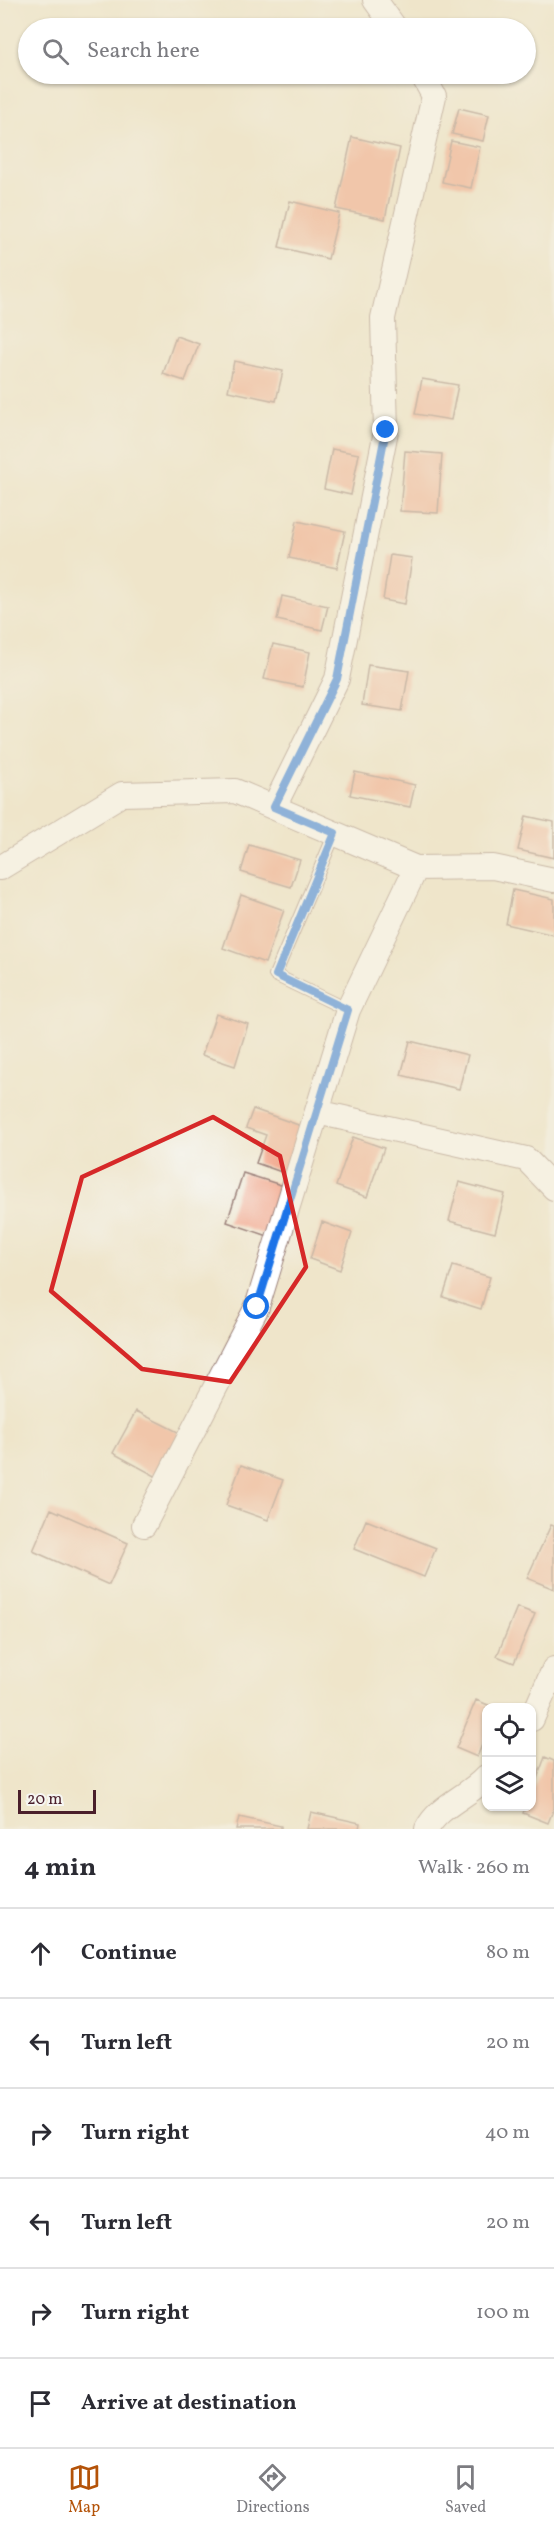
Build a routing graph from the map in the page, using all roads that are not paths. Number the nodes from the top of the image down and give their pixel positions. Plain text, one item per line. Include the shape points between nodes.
1 (375, 0) edge
2 (388, 18) edge
3 (427, 84) edge
4 (274, 807) junction
5 (335, 833) junction
6 (0, 868) edge
7 (416, 868) junction
8 (554, 880) edge
9 (348, 1010) junction
10 (317, 1112) junction
11 (554, 1188) edge
12 (144, 1525) dead end
13 (554, 1669) edge
14 (536, 1708) edge
15 (482, 1782) edge
16 (427, 1829) edge

1 - 2 street
3 - 4 street via 434,96 383,318 386,430 337,679
4 - 5 street
4 - 6 street via 235,790 122,794
5 - 7 street
5 - 9 lane via 276,975
7 - 8 street via 493,867
7 - 9 street
9 - 10 street
10 - 11 street via 526,1159
10 - 12 street via 257,1307
13 - 14 street
15 - 16 street via 432,1819

